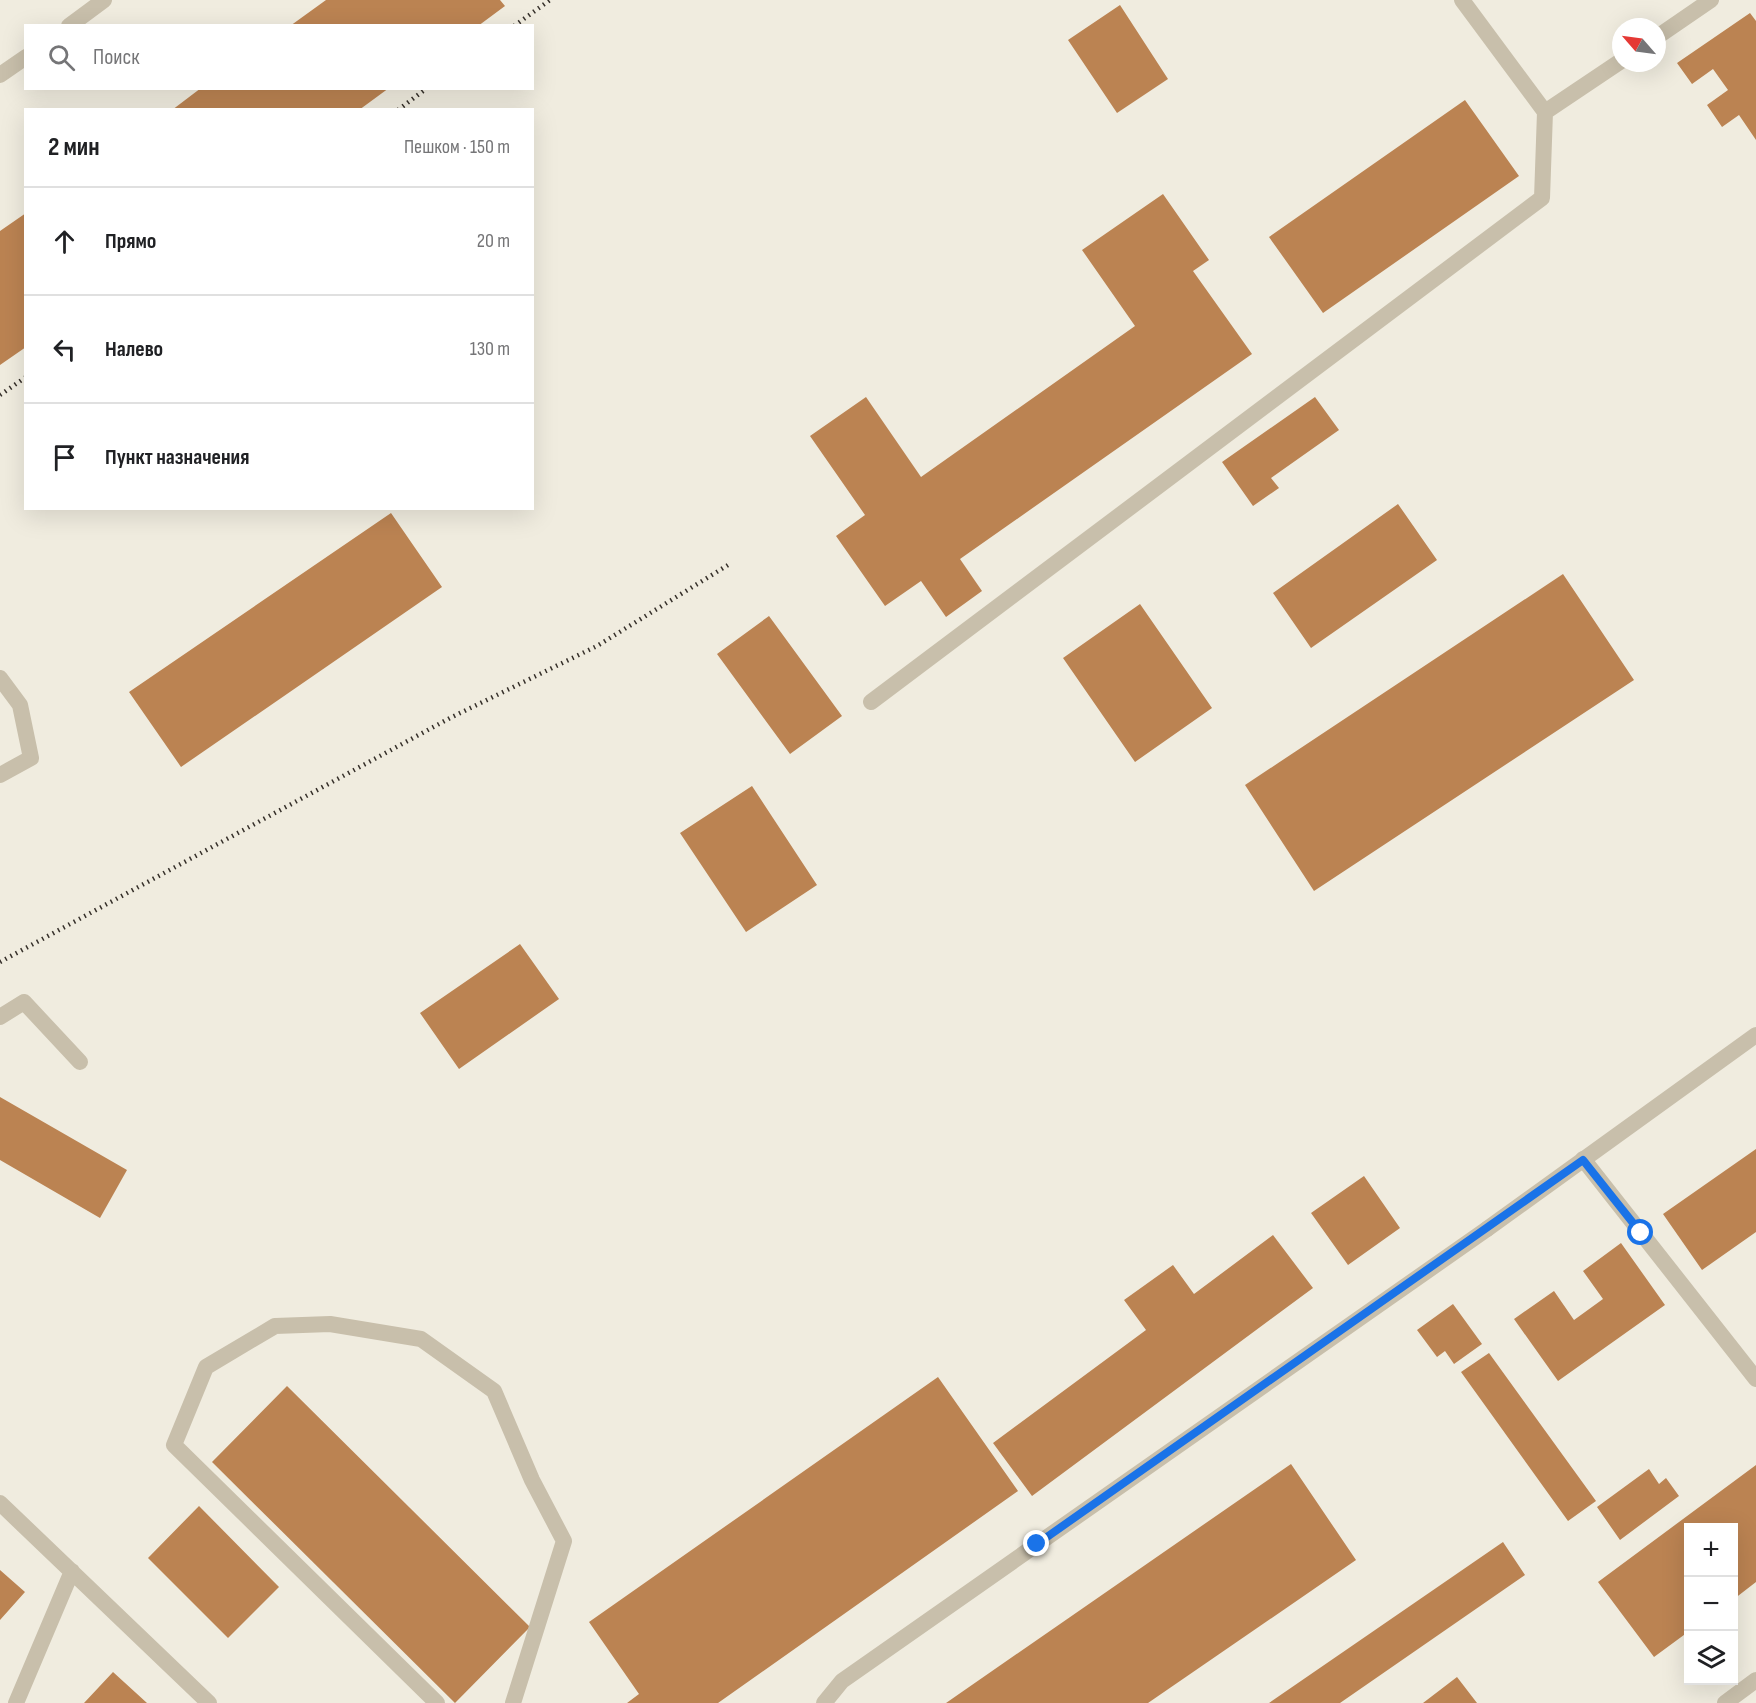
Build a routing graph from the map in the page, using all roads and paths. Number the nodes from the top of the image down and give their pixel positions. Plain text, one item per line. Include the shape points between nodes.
1 (104, 0) edge
2 (1462, 0) edge
3 (1711, 0) edge
4 (72, 24) edge
5 (1666, 31) edge
6 (24, 58) edge
7 (1612, 67) edge
8 (0, 75) edge
9 (1545, 112) junction
10 (0, 678) edge
11 (871, 702) dead end
12 (0, 775) edge
13 (0, 1017) edge
14 (1756, 1035) edge
15 (80, 1062) dead end
16 (1583, 1160) junction
17 (1756, 1378) edge
18 (0, 1503) edge
19 (72, 1571) junction
20 (1756, 1680) edge
21 (16, 1703) edge
22 (209, 1703) edge
23 (437, 1703) edge
24 (513, 1703) edge
25 (824, 1703) edge
26 (1725, 1703) edge

1 - 4 street
2 - 9 street
3 - 5 street
6 - 8 street
7 - 9 street
9 - 11 street via 1542,198
10 - 12 street via 20,705 31,758
13 - 15 street via 24,1002
14 - 16 street
16 - 17 street
16 - 25 street via 842,1681
18 - 19 street
19 - 21 street
19 - 22 street
20 - 26 street
23 - 24 street via 174,1445 206,1367 275,1326 330,1324 421,1339 494,1391 532,1480 564,1541

